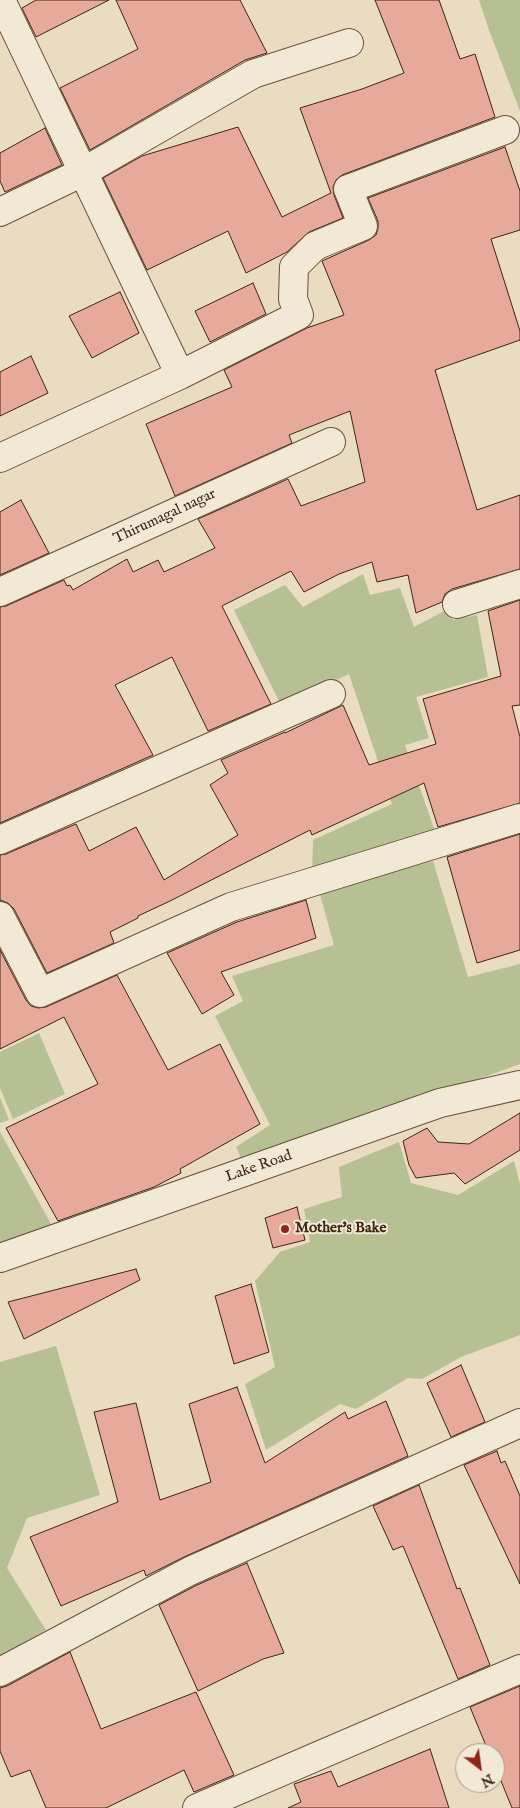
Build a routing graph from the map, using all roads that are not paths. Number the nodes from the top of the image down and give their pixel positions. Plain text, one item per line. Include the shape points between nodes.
1 (3, 1) edge
2 (349, 43) dead end
3 (505, 130) dead end
4 (83, 172) junction
5 (0, 212) edge
6 (180, 375) junction
7 (331, 442) dead end
8 (0, 458) edge
9 (520, 584) edge
10 (0, 592) edge
11 (457, 604) dead end
12 (331, 694) dead end
13 (520, 818) edge
14 (0, 840) edge
15 (0, 916) edge
16 (520, 1085) edge
17 (0, 1258) edge
18 (520, 1423) edge
19 (520, 1669) edge
20 (0, 1672) edge
21 (197, 1808) edge

1 - 4 street
2 - 4 street via 253,74
3 - 6 street via 348,189 363,226 316,246 294,267 293,299 299,315
4 - 5 street
4 - 6 street
6 - 8 street
7 - 10 street, Thirumagal nagar
9 - 11 street
12 - 14 street
13 - 15 street via 230,908 40,994
16 - 17 street, Lake Road via 440,1104
18 - 20 street via 190,1571
19 - 21 street

